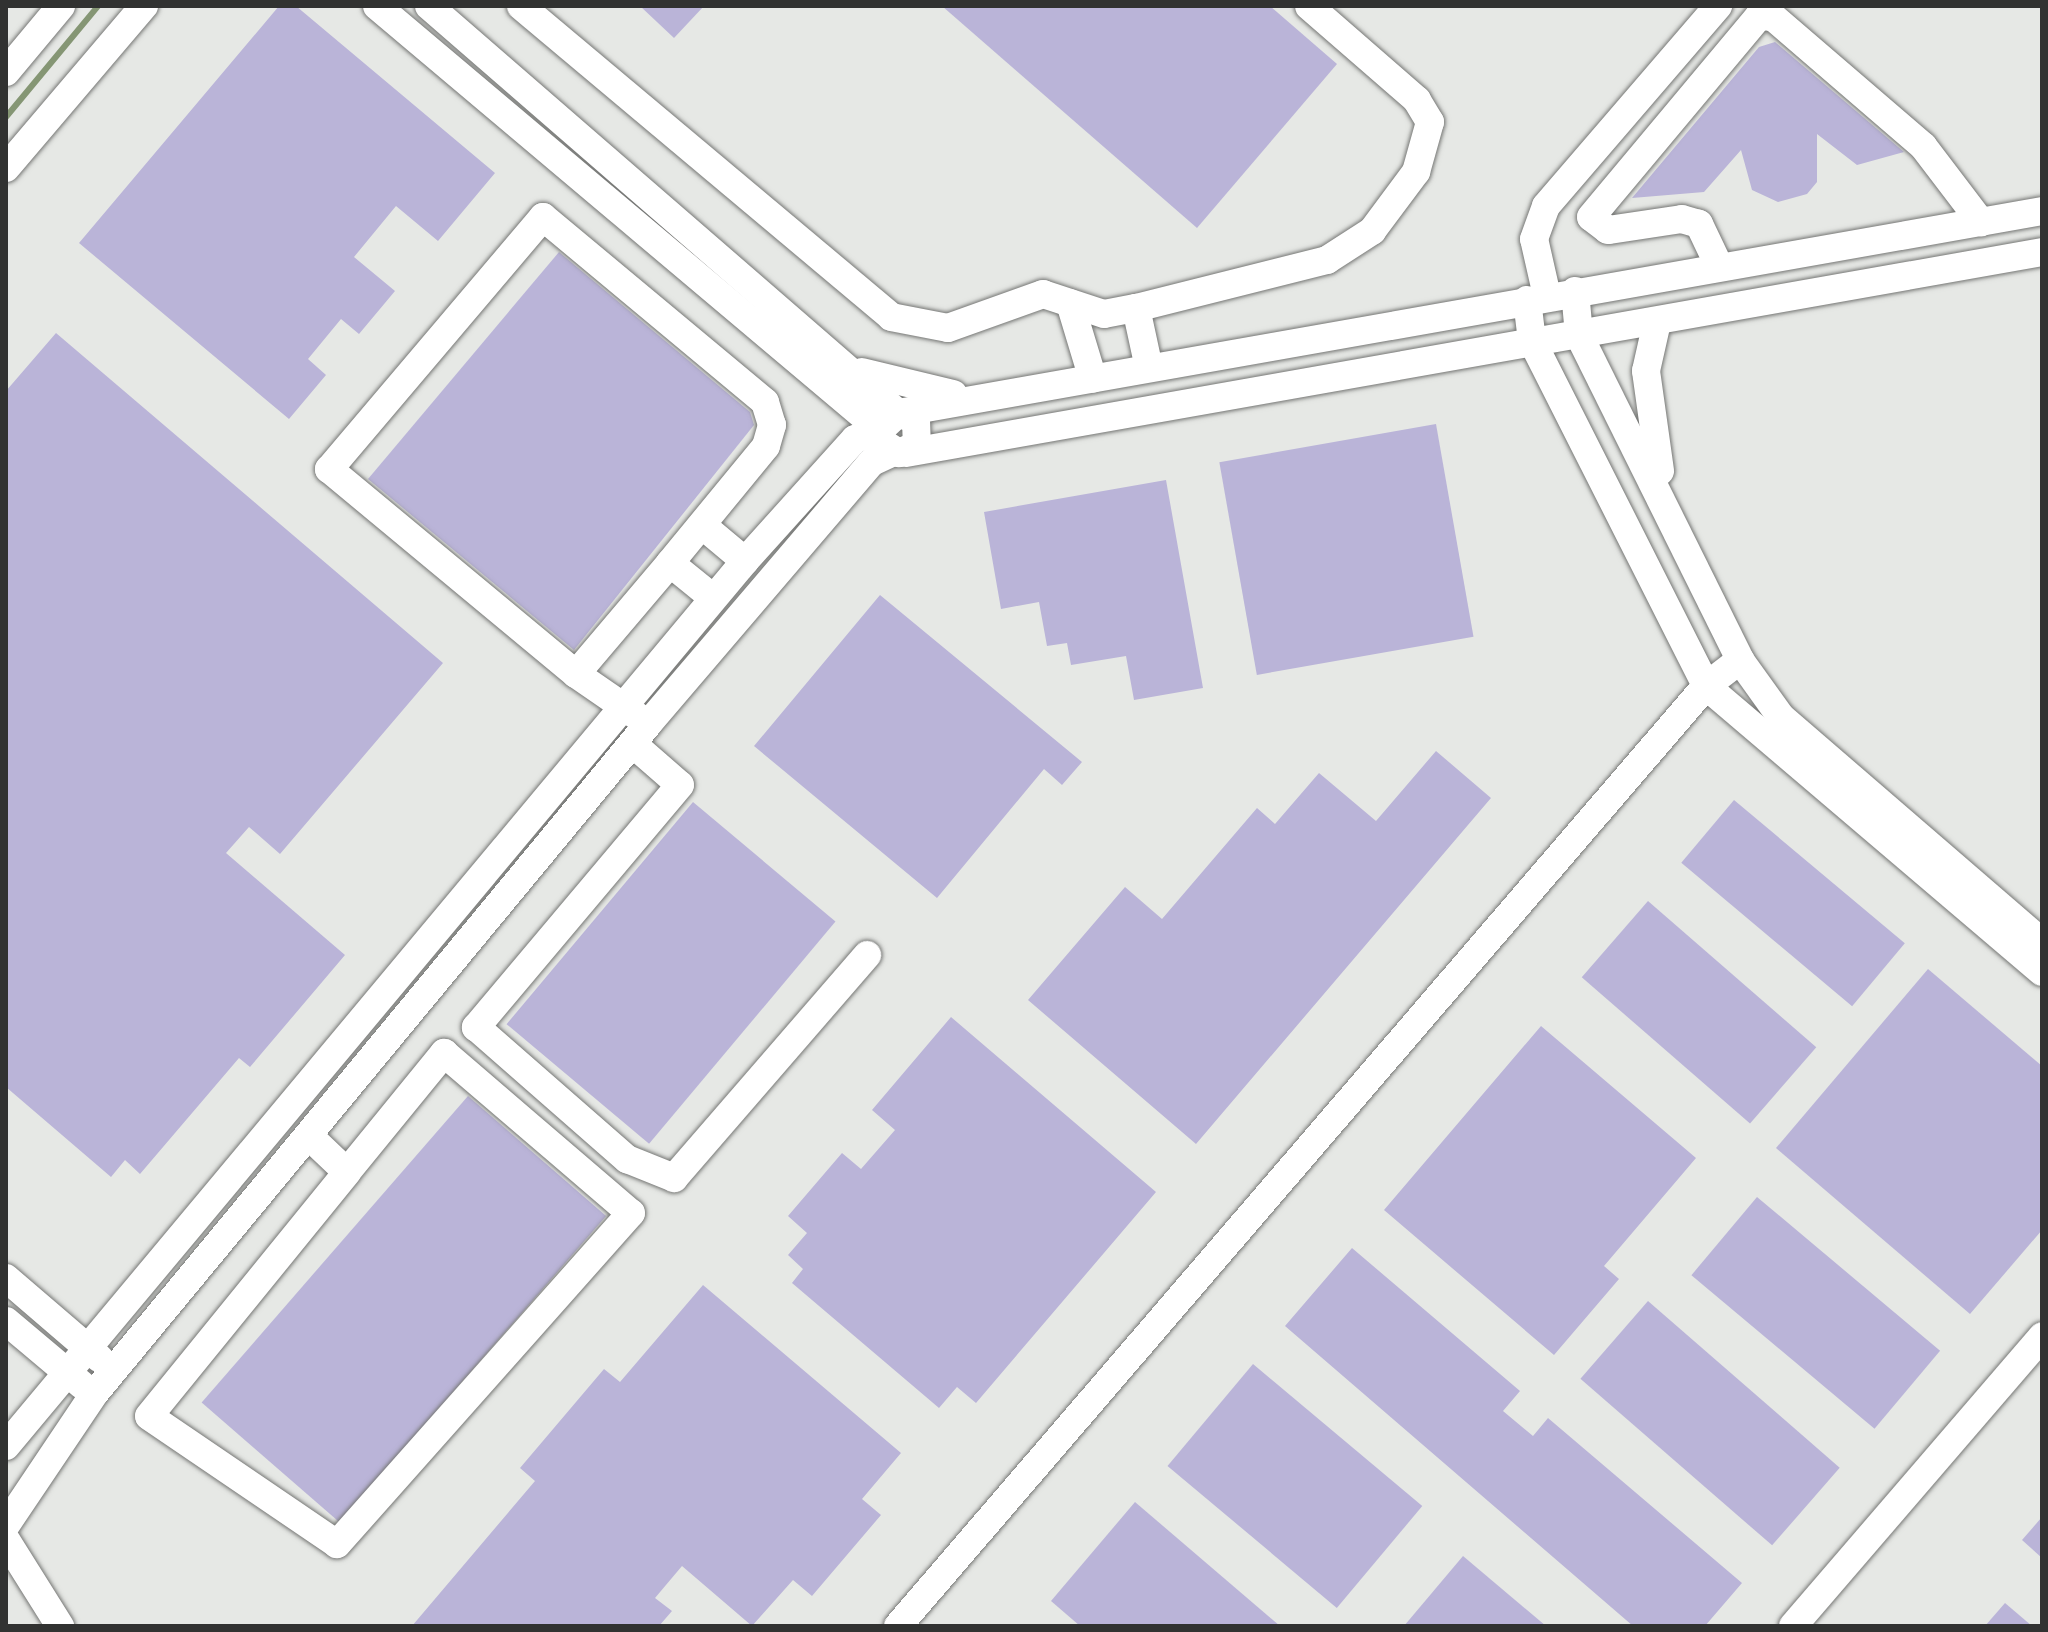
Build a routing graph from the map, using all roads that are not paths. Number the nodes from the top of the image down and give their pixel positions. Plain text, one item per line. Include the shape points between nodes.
1 (61, 6) edge
2 (144, 6) edge
3 (377, 6) edge
4 (429, 6) edge
5 (521, 6) edge
6 (1309, 6) edge
7 (1718, 6) edge
8 (6, 72) edge
9 (6, 168) edge
10 (2042, 211) edge
11 (1981, 222) junction
12 (2042, 252) edge
13 (1719, 266) junction
14 (1575, 291) junction
15 (1537, 298) junction
16 (1070, 303) junction
17 (1136, 308) junction
18 (1657, 322) junction
19 (1579, 335) junction
20 (1532, 341) junction
21 (1149, 368) junction
22 (856, 369) junction
23 (1093, 379) junction
24 (818, 382) junction
25 (982, 398) junction
26 (894, 437) junction
27 (820, 479) junction
28 (1671, 519) junction
29 (702, 525) junction
30 (745, 561) junction
31 (670, 563) junction
32 (713, 598) junction
33 (1740, 660) junction
34 (576, 674) junction
35 (1706, 686) junction
36 (625, 707) junction
37 (640, 734) junction
38 (2042, 942) edge
39 (867, 955) dead end
40 (2042, 972) edge
41 (309, 1136) junction
42 (347, 1172) junction
43 (6, 1278) edge
44 (6, 1321) edge
45 (2042, 1336) edge
46 (88, 1347) junction
47 (114, 1372) junction
48 (67, 1373) junction
49 (94, 1394) junction
50 (6, 1446) edge
51 (6, 1525) edge
52 (6, 1541) edge
53 (6, 1580) edge
54 (60, 1626) edge
55 (898, 1626) edge
56 (1793, 1626) edge

1 - 8 street
2 - 9 street
3 - 24 street
4 - 22 street
5 - 16 street via 891,317 948,328 1016,298 1043,294
6 - 17 street via 1417,100 1430,122 1416,172 1372,231 1327,260
7 - 15 street via 1546,206 1534,239
10 - 11 street
11 - 13 street
11 - 13 street via 1923,146 1773,17 1759,16 1591,217 1608,230 1682,219 1699,224
12 - 18 street
13 - 14 street
14 - 15 street
14 - 19 street
15 - 20 street
15 - 21 street
16 - 17 street via 1104,314
16 - 23 street
17 - 21 street
18 - 19 street
18 - 28 street via 1646,371 1648,422
19 - 20 street
19 - 28 street
20 - 26 street
20 - 35 street
21 - 23 street
22 - 25 street via 922,390
22 - 26 street
23 - 25 street
24 - 26 street
24 - 27 street via 838,429
25 - 26 street
26 - 27 street via 855,439
26 - 37 street
27 - 30 street
28 - 33 street
29 - 30 street
29 - 31 street
29 - 34 street via 766,446 772,425 765,402 543,217 329,469
30 - 32 street
31 - 32 street
31 - 34 street
32 - 36 street
33 - 35 street
33 - 38 street via 1781,717
34 - 36 street
35 - 40 street
35 - 55 street
36 - 37 street
36 - 46 street
37 - 39 street via 680,785 476,1027 627,1159 674,1178
37 - 41 street
41 - 42 street
41 - 47 street
42 - 42 street via 444,1053 631,1213 337,1544 149,1416
43 - 46 street
44 - 48 street
45 - 56 street
46 - 47 street
46 - 48 street
47 - 49 street
48 - 49 street
48 - 50 street
49 - 51 street
52 - 53 street
52 - 54 street

